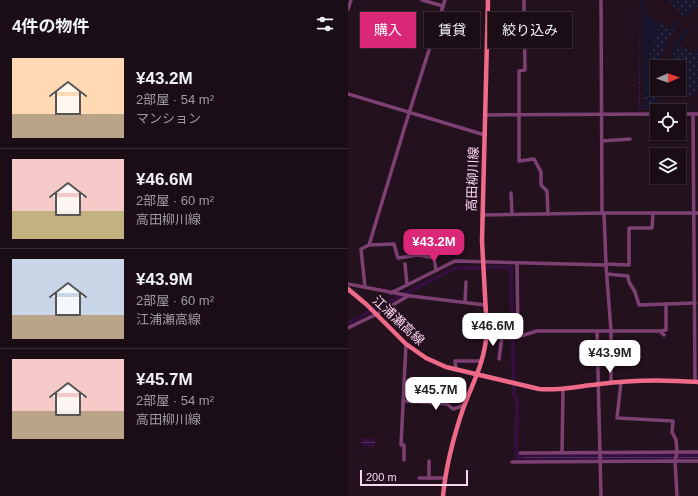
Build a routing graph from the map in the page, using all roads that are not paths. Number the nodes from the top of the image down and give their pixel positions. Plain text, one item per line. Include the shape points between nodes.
1 (351, 0) edge
2 (422, 0) edge
3 (445, 0) edge
4 (488, 0) edge
5 (524, 0) edge
6 (601, 0) edge
7 (443, 6) junction
8 (348, 10) edge
9 (524, 12) edge
10 (487, 37) joint
11 (524, 48) edge
12 (348, 94) edge
13 (409, 113) junction
14 (601, 114) junction
15 (650, 114) edge
16 (686, 114) edge
17 (693, 114) junction
18 (698, 114) edge
19 (485, 115) junction
20 (518, 115) junction
21 (485, 135) junction
22 (630, 139) dead end
23 (602, 141) junction
24 (511, 193) dead end
25 (603, 213) junction
26 (653, 213) junction
27 (696, 213) edge
28 (512, 214) junction
29 (548, 214) junction
30 (482, 215) junction
31 (369, 245) junction
32 (482, 263) junction
33 (405, 264) dead end
34 (517, 264) junction
35 (606, 265) junction
36 (436, 270) junction
37 (607, 273) junction
38 (466, 282) dead end
39 (348, 284) edge
40 (407, 285) junction
41 (365, 287) junction
42 (348, 289) edge
43 (393, 293) junction
44 (409, 296) junction
45 (465, 302) junction
46 (695, 303) junction
47 (666, 304) junction
48 (485, 305) junction
49 (376, 314) junction
50 (348, 328) edge
51 (597, 331) junction
52 (611, 331) junction
53 (660, 331) junction
54 (487, 332) junction
55 (664, 335) dead end
56 (504, 337) junction
57 (519, 337) junction
58 (406, 344) junction
59 (499, 360) dead end
60 (482, 361) junction
61 (456, 370) junction
62 (478, 375) junction
63 (621, 382) junction
64 (696, 382) edge
65 (611, 383) junction
66 (599, 384) junction
67 (563, 389) junction
68 (403, 401) junction
69 (464, 405) junction
70 (600, 452) junction
71 (677, 452) junction
72 (698, 452) edge
73 (520, 453) dead end
74 (562, 453) junction
75 (404, 460) dead end
76 (429, 461) dead end
77 (600, 461) junction
78 (675, 461) junction
79 (698, 461) edge
80 (512, 462) dead end
81 (419, 478) dead end
82 (429, 478) junction
83 (445, 478) junction
84 (443, 496) edge
85 (601, 496) edge
86 (677, 496) edge

1 - 8 street
2 - 7 street
3 - 7 street
4 - 10 main road, 高田柳川線
5 - 9 street
6 - 14 street
7 - 13 street
10 - 19 main road, 高田柳川線
11 - 20 street via 525,70 519,71
12 - 13 street
13 - 21 street
13 - 31 street
14 - 15 street
14 - 20 street
14 - 23 street
16 - 17 street
17 - 18 street
17 - 27 street
19 - 20 street
19 - 21 main road, 高田柳川線
20 - 29 street via 519,161 534,160 541,172 541,185 547,191
21 - 30 main road, 高田柳川線
22 - 23 street
23 - 25 street
24 - 28 street
25 - 26 street
25 - 29 street
25 - 35 street
26 - 27 street
26 - 35 street via 652,228 629,228 629,265
27 - 46 street
28 - 29 street
28 - 30 street
30 - 32 main road, 高田柳川線
31 - 36 street via 394,244 398,258 418,255 434,258
31 - 41 street via 361,249
32 - 34 street
32 - 36 street via 455,261
32 - 48 main road, 高田柳川線
33 - 40 street
34 - 35 street
34 - 57 street
35 - 37 street
36 - 40 street
37 - 47 street via 628,276 639,305
37 - 52 street
38 - 45 street
39 - 41 street
40 - 43 street
41 - 43 street
42 - 49 main road, 江浦瀬高線
43 - 44 street
44 - 45 street
44 - 49 street
45 - 48 street
46 - 47 street
46 - 64 street
47 - 53 street via 666,330
48 - 54 main road, 高田柳川線
49 - 50 street
49 - 58 main road, 江浦瀬高線
51 - 52 street
51 - 57 street via 538,331
51 - 66 street
52 - 53 street
52 - 65 street
53 - 55 street
54 - 56 street
54 - 60 main road, 高田柳川線
56 - 57 street
56 - 59 street
58 - 61 main road, 江浦瀬高線 via 426,358
58 - 68 street
60 - 61 street via 456,361
60 - 62 main road, 高田柳川線
61 - 62 main road, 江浦瀬高線
62 - 67 main road, 江浦瀬高線 via 539,389
62 - 69 main road, 高田柳川線
63 - 64 main road, 江浦瀬高線
63 - 65 main road, 江浦瀬高線
63 - 71 street via 617,418 674,421 672,432
65 - 66 main road, 江浦瀬高線
66 - 67 main road, 江浦瀬高線
66 - 70 street
67 - 74 street
68 - 69 street via 447,404 453,409
68 - 75 street via 401,445 404,445
69 - 83 main road, 高田柳川線
70 - 71 street
70 - 74 street
70 - 77 street
71 - 72 street
71 - 78 street
73 - 74 street
76 - 82 street
77 - 78 street
77 - 80 street
77 - 85 street
78 - 79 street
78 - 86 street
81 - 82 street
82 - 83 street
83 - 84 main road, 高田柳川線

